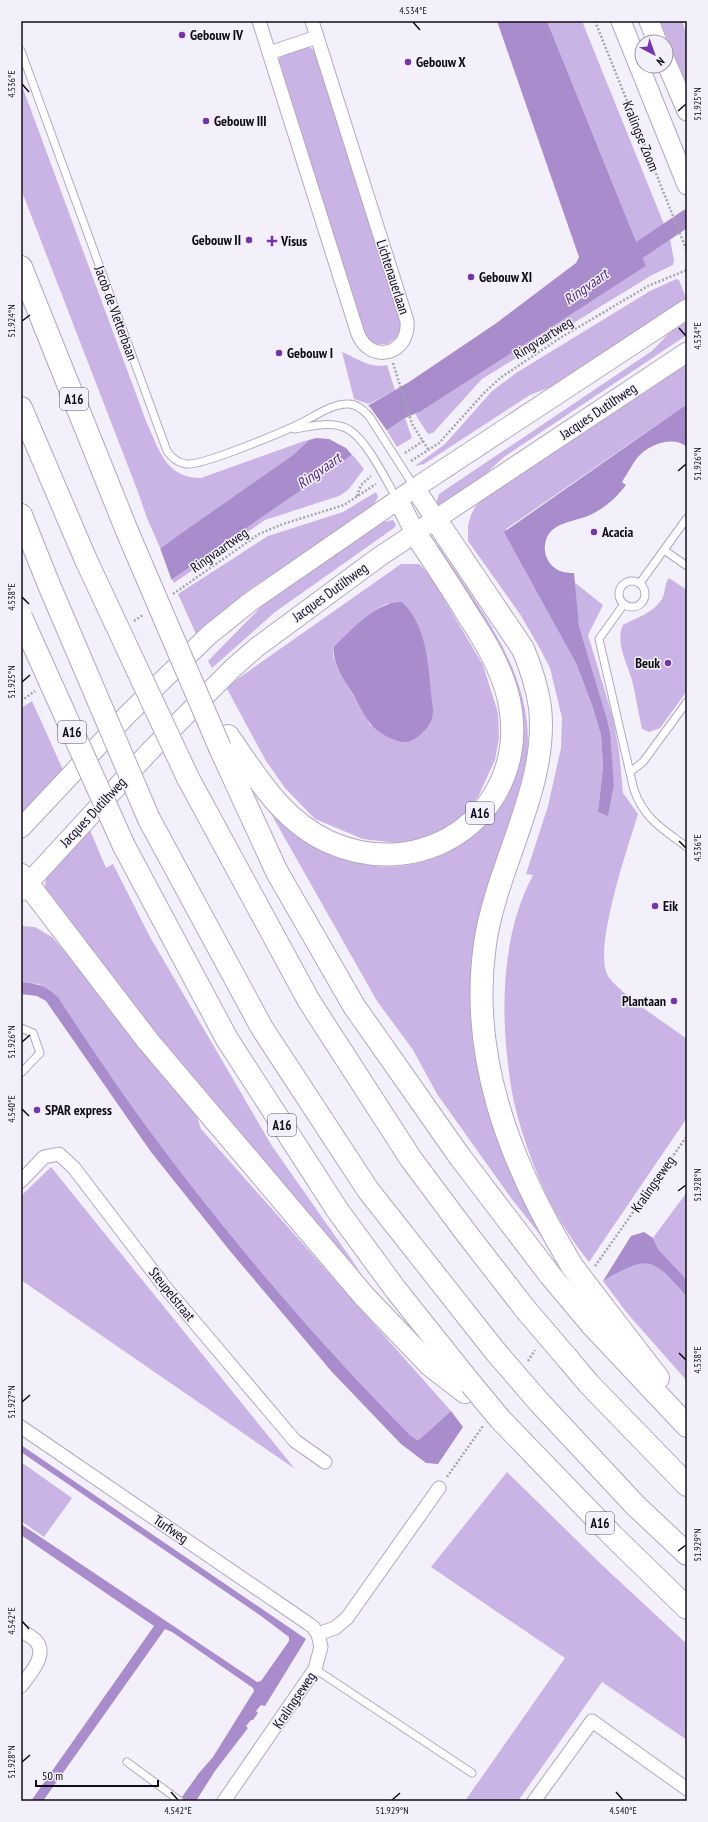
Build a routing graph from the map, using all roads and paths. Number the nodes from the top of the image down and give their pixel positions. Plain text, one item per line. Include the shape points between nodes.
1 (258, 21) edge
2 (312, 21) edge
3 (595, 21) edge
4 (620, 21) edge
5 (648, 21) edge
6 (654, 34) edge
7 (317, 37) junction
8 (21, 51) edge
9 (269, 53) junction
10 (671, 74) edge
11 (687, 111) edge
12 (687, 185) edge
13 (687, 251) edge
14 (21, 267) edge
15 (687, 270) edge
16 (687, 309) edge
17 (687, 352) edge
18 (396, 372) dead end
19 (21, 408) edge
20 (288, 430) junction
21 (415, 488) junction
22 (357, 497) dead end
23 (398, 500) junction
24 (21, 516) edge
25 (687, 518) edge
26 (436, 520) junction
27 (415, 533) junction
28 (664, 550) junction
29 (687, 566) edge
30 (640, 583) junction
31 (168, 598) dead end
32 (624, 604) junction
33 (149, 611) dead end
34 (21, 617) edge
35 (129, 625) dead end
36 (687, 702) edge
37 (224, 742) junction
38 (630, 772) junction
39 (21, 828) edge
40 (687, 847) edge
41 (23, 883) edge
42 (21, 1028) edge
43 (21, 1073) edge
44 (687, 1136) edge
45 (21, 1181) edge
46 (619, 1232) dead end
47 (598, 1317) junction
48 (468, 1388) junction
49 (687, 1415) edge
50 (687, 1426) edge
51 (21, 1427) edge
52 (326, 1462) dead end
53 (687, 1485) edge
54 (439, 1488) dead end
55 (687, 1554) edge
56 (687, 1608) edge
57 (21, 1630) edge
58 (318, 1634) junction
59 (316, 1670) junction
60 (21, 1686) edge
61 (127, 1762) dead end
62 (472, 1773) dead end
63 (687, 1789) edge
64 (179, 1800) edge
65 (224, 1801) edge
66 (534, 1801) edge

1 - 9 street, Lichtenauerlaan
2 - 7 street, Lichtenauerlaan
3 - 13 path, Kralingse Zoom
4 - 12 main road, Kralingse Zoom
5 - 6 main road
7 - 9 street
7 - 9 street, Lichtenauerlaan via 407,321 406,336 402,343 389,351 376,352 360,340
8 - 20 lane, Jacob de Vletterbaan via 167,451 179,463 195,464
10 - 11 main road
14 - 37 highway, A16, bridge via 193,687
15 - 18 path, Ringvaartweg via 648,286 560,338 500,378 444,437 428,449 412,424
16 - 21 main road
17 - 26 main road, Jacques Dutilhweg
19 - 53 highway, bridge via 86,560 188,778 309,1001 411,1159 466,1234 568,1359 645,1444
20 - 21 lane, Jacob de Vletterbaan via 335,406 350,404 361,408 369,416
20 - 23 lane, Jacob de Vletterbaan via 328,424 348,428 359,438
21 - 23 main road
21 - 26 main road
22 - 31 path, Ringvaartweg via 344,505 259,534
23 - 27 main road
23 - 39 main road via 271,586 209,635 127,714
24 - 55 highway, A16, bridge via 149,819 262,1028 359,1177 477,1330 635,1506
25 - 28 lane
26 - 27 main road, Jacques Dutilhweg
26 - 47 highway, A16, bridge via 523,649 538,695 539,747 533,781 502,872 491,914 485,944 482,1009 495,1097 506,1131 531,1194
27 - 37 highway, A16 via 488,646 509,700 512,736 510,754 496,791 473,821 456,836 435,846 410,853 371,854 350,850 328,841 293,820
27 - 41 main road, Jacques Dutilhweg via 283,626 233,668
28 - 29 lane
28 - 30 lane
30 - 32 lane via 630,580 622,586 619,596
30 - 32 lane via 645,591 643,601 634,607
32 - 38 lane via 599,639
33 - 35 path
34 - 48 highway, A16, bridge via 124,846 227,1039 338,1211
36 - 38 lane via 643,762
37 - 47 highway, A16, bridge via 277,872 354,1006 460,1157 550,1275
38 - 40 lane via 639,804 650,820
41 - 48 highway, A16 via 148,1041 354,1284 430,1365
42 - 43 lane via 33,1033 40,1054
44 - 46 path, Kralingseweg
45 - 52 street, Steupelstraat via 44,1156 59,1154 74,1168 164,1286 295,1441
47 - 49 highway, A16
47 - 50 highway, A16
48 - 56 highway, A16, bridge
51 - 58 street, Turfweg via 306,1622
54 - 58 street via 348,1618 335,1628
57 - 60 street via 36,1640 40,1650 39,1661
58 - 59 street, Kralingseweg via 321,1647
59 - 62 lane
59 - 65 street, Kralingseweg
61 - 64 lane
63 - 66 street via 592,1721

